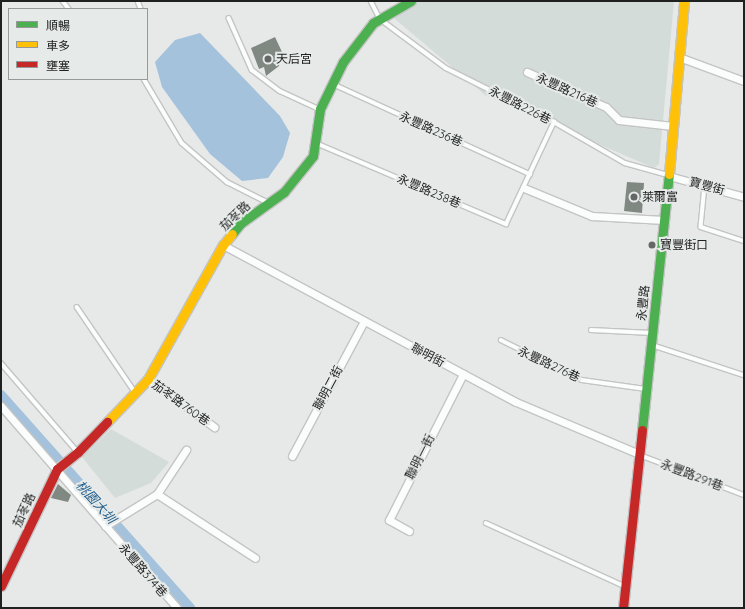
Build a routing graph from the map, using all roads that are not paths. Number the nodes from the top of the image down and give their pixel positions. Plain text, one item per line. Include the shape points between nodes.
1 (371, 1) edge
2 (410, 1) edge
3 (684, 1) edge
4 (229, 18) dead end
5 (380, 19) junction
6 (679, 57) junction
7 (527, 72) dead end
8 (145, 80) edge
9 (744, 81) edge
10 (333, 84) junction
11 (320, 109) junction
12 (554, 122) junction
13 (673, 126) junction
14 (315, 142) junction
15 (530, 174) junction
16 (669, 176) junction
17 (705, 185) junction
18 (524, 188) junction
19 (744, 197) edge
20 (268, 203) junction
21 (664, 220) junction
22 (744, 241) edge
23 (223, 245) junction
24 (77, 307) dead end
25 (364, 321) junction
26 (591, 330) dead end
27 (652, 333) junction
28 (501, 340) dead end
29 (651, 345) junction
30 (1, 363) edge
31 (463, 374) junction
32 (744, 375) edge
33 (148, 379) junction
34 (646, 389) junction
35 (136, 393) junction
36 (1, 406) edge
37 (214, 428) dead end
38 (186, 450) dead end
39 (75, 454) junction
40 (639, 454) junction
41 (292, 456) dead end
42 (58, 468) junction
43 (157, 494) junction
44 (744, 495) edge
45 (486, 523) dead end
46 (107, 524) junction
47 (409, 531) dead end
48 (255, 558) dead end
49 (1, 586) edge
50 (625, 586) junction
51 (177, 608) edge
52 (622, 608) edge

1 - 5 lane
2 - 5 street, 茄苳路
3 - 6 street, 永豐路
4 - 11 lane via 252,70 280,91
5 - 10 street, 茄苳路 via 343,62
5 - 12 lane, 永豐路226巷 via 446,68
6 - 9 street
6 - 13 street, 永豐路
7 - 13 street, 永豐路216巷 via 606,108 619,120
8 - 20 lane via 182,143 227,182
10 - 11 street, 茄苳路
10 - 15 lane, 永豐路236巷
11 - 14 street, 茄苳路
12 - 15 lane
12 - 16 lane, 永豐路226巷 via 625,163
13 - 16 street, 永豐路
14 - 18 lane, 永豐路238巷 via 506,224
14 - 20 street, 茄苳路 via 313,156 296,179
15 - 18 lane
16 - 17 street, 寶豐街
16 - 21 street, 永豐路
17 - 19 street, 寶豐街
17 - 22 lane via 701,227
18 - 21 street via 592,216
20 - 23 street, 茄苳路 via 242,223
21 - 27 street, 永豐路
23 - 25 street, 聯明街
23 - 33 street, 茄苳路
24 - 35 lane
25 - 31 street, 聯明街
25 - 41 street, 聯明二街
26 - 27 lane
27 - 29 street, 永豐路
28 - 34 lane, 永豐路276巷 via 582,380
29 - 32 lane
29 - 34 street, 永豐路
30 - 39 lane
31 - 40 street, 聯明街 via 516,402
31 - 47 street, 聯明一街 via 389,520
33 - 35 street, 茄苳路
33 - 37 street, 茄苳路760巷
34 - 40 street, 永豐路
35 - 39 street, 茄苳路
36 - 42 street, 永豐路374巷
38 - 43 street
39 - 42 street, 茄苳路
40 - 44 lane, 永豐路291巷
40 - 50 street, 永豐路
42 - 46 street, 永豐路374巷
42 - 49 street, 茄苳路
43 - 46 street
43 - 48 street
45 - 50 lane
46 - 51 street, 永豐路374巷
50 - 52 street, 永豐路

